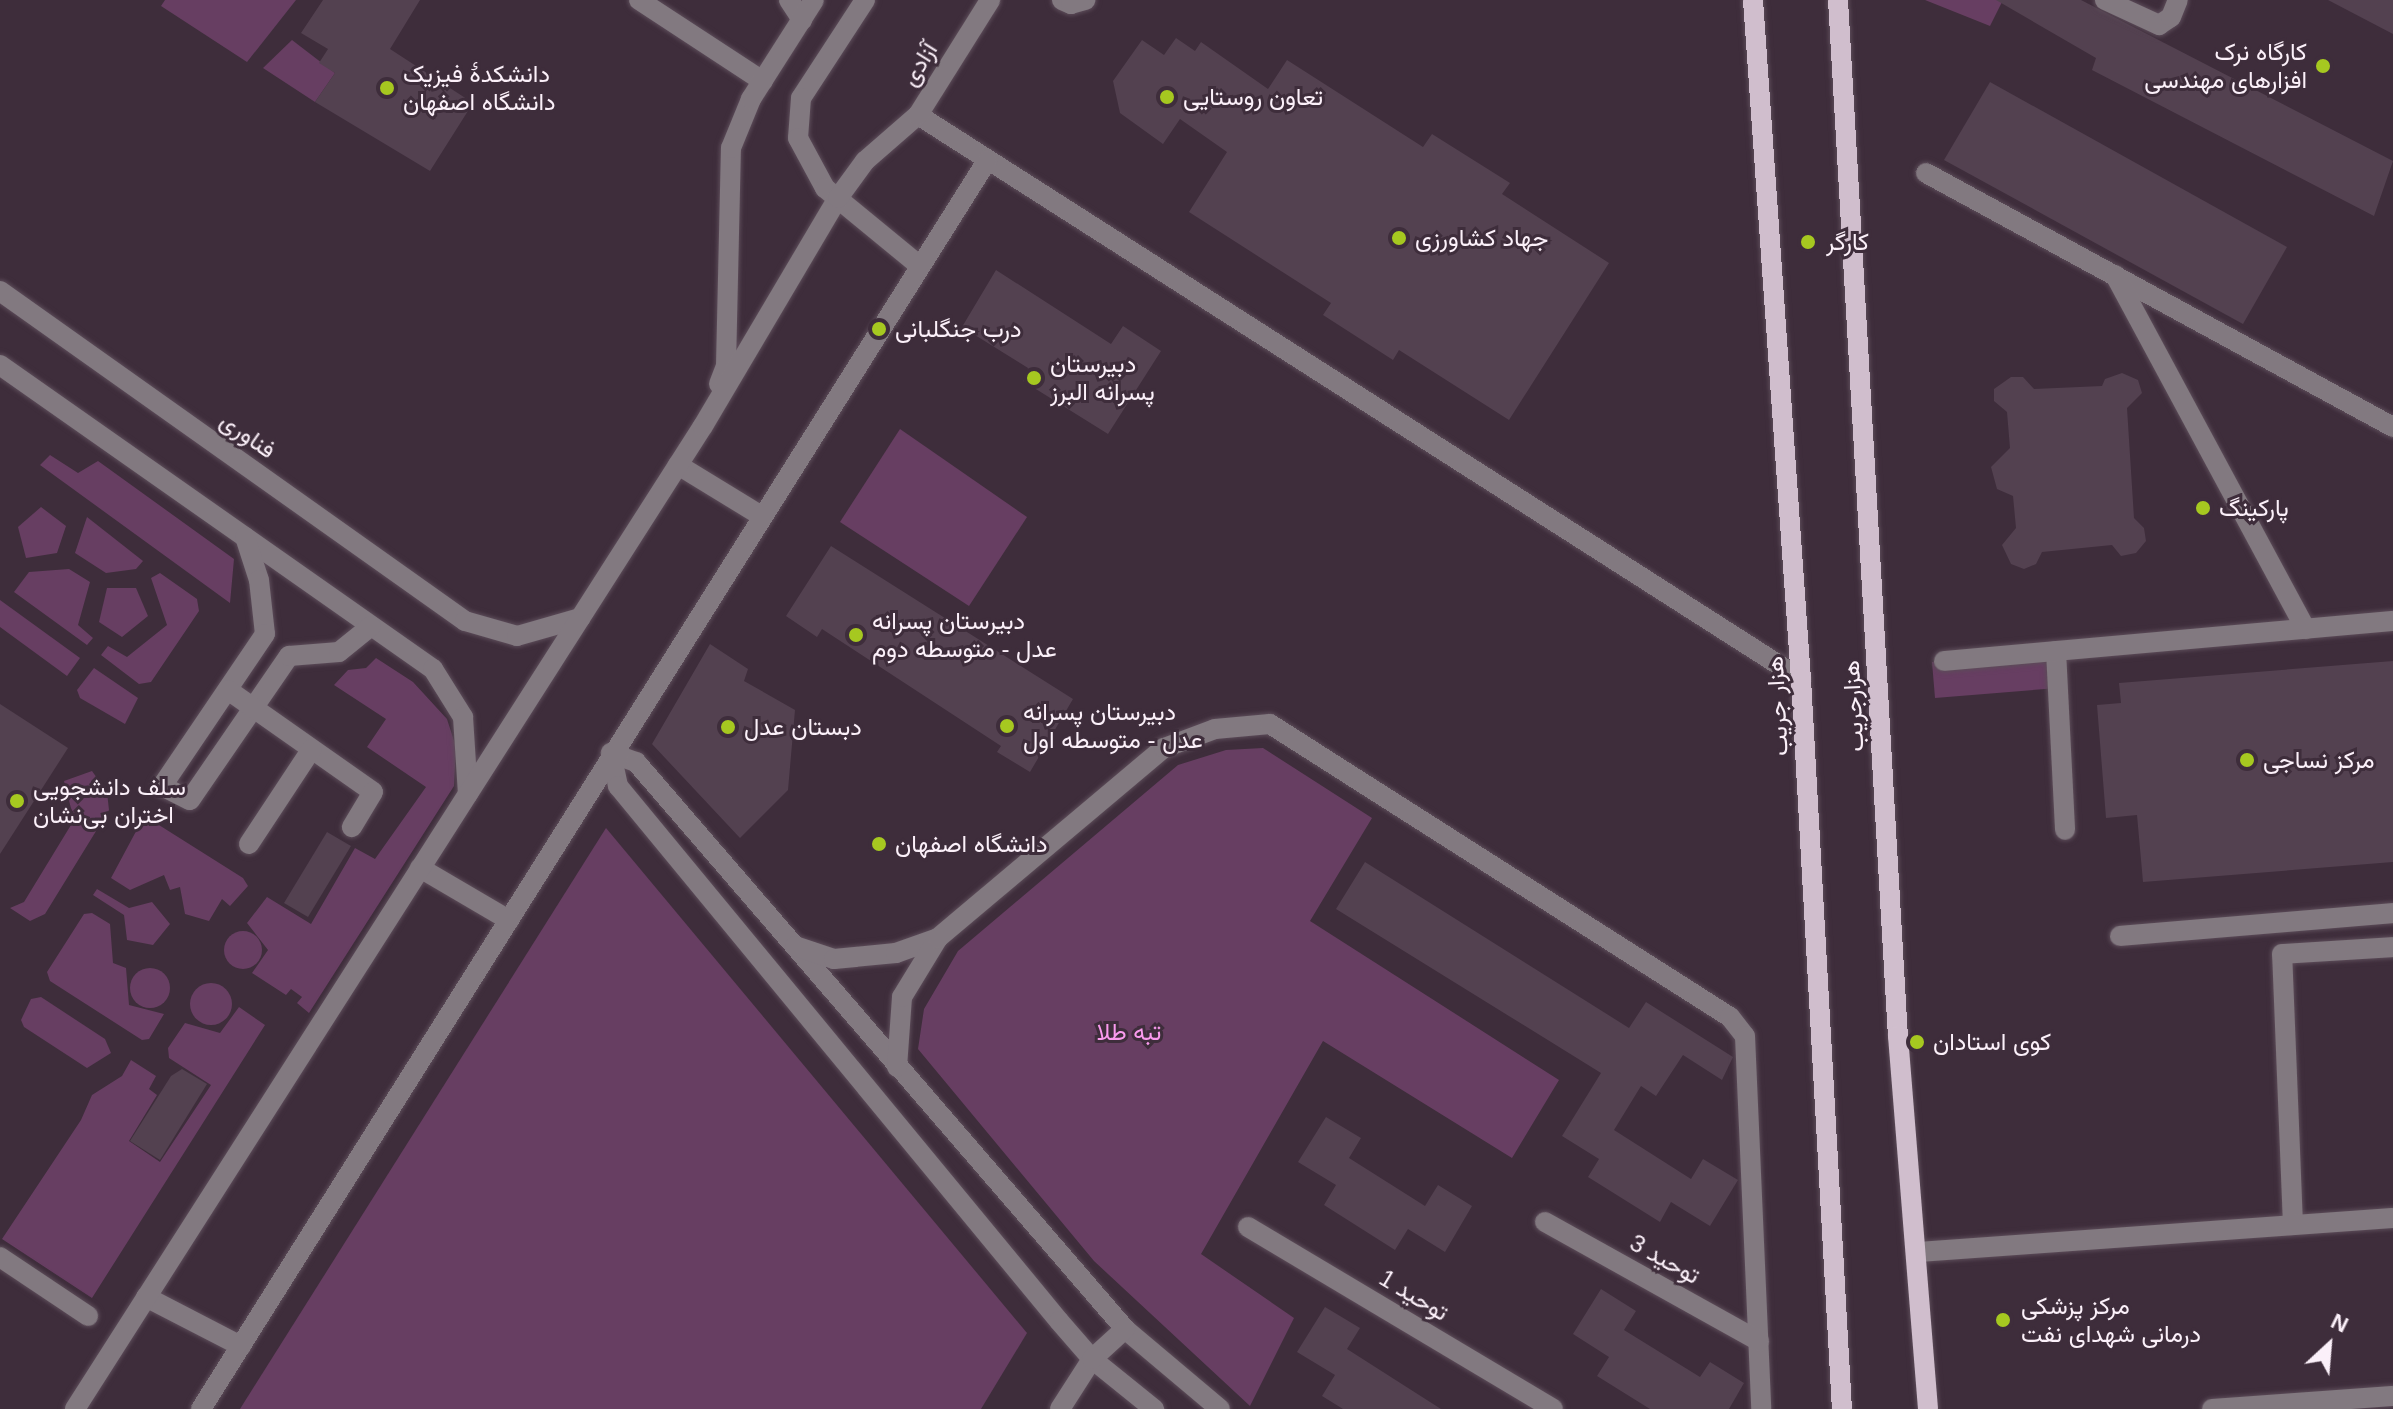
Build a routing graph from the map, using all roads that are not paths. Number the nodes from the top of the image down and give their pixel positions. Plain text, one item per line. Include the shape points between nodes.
1 (639, 0) edge
2 (789, 0) edge
3 (814, 0) edge
4 (865, 0) edge
5 (990, 0) edge
6 (1062, 0) edge
7 (1085, 0) edge
8 (1753, 0) edge
9 (1838, 0) edge
10 (2105, 0) edge
11 (2178, 0) edge
12 (802, 20) junction
13 (763, 81) junction
14 (918, 115) junction
15 (987, 161) junction
16 (1926, 173) dead end
17 (838, 198) junction
18 (920, 266) junction
19 (2115, 275) junction
20 (0, 291) edge
21 (0, 365) edge
22 (703, 426) junction
23 (2393, 427) edge
24 (678, 465) junction
25 (760, 515) junction
26 (245, 537) junction
27 (580, 618) junction
28 (2393, 621) edge
29 (371, 626) junction
30 (2306, 629) junction
31 (2056, 651) junction
32 (1944, 661) dead end
33 (1801, 679) junction
34 (228, 690) junction
35 (252, 709) junction
36 (198, 734) junction
37 (311, 750) junction
38 (222, 753) junction
39 (611, 753) junction
40 (468, 794) junction
41 (352, 827) dead end
42 (2065, 830) dead end
43 (249, 844) dead end
44 (420, 868) junction
45 (2393, 913) edge
46 (509, 920) junction
47 (2120, 936) dead end
48 (938, 938) junction
49 (793, 945) junction
50 (2393, 947) edge
51 (897, 1067) junction
52 (2393, 1218) edge
53 (1545, 1222) dead end
54 (2293, 1225) junction
55 (1248, 1227) dead end
56 (1918, 1252) junction
57 (0, 1257) edge
58 (146, 1297) junction
59 (88, 1316) dead end
60 (1125, 1329) junction
61 (1759, 1341) junction
62 (241, 1346) junction
63 (1092, 1359) junction
64 (2393, 1396) edge
65 (75, 1409) edge
66 (201, 1409) edge
67 (1060, 1409) edge
68 (1154, 1409) edge
69 (1220, 1409) edge
70 (1553, 1409) edge
71 (1761, 1409) edge
72 (1842, 1409) edge
73 (1928, 1409) edge
74 (2212, 1409) edge

1 - 13 street
2 - 12 street
3 - 12 street
4 - 17 street via 801,98 797,119 798,138 812,166
5 - 14 street, آزادی
6 - 7 street
8 - 33 main road, هزار جریب
9 - 56 main road, هزارجریب via 1897,1020
10 - 11 street via 2159,25 2171,17
12 - 13 street
13 - 22 street via 731,148 726,366
14 - 15 street
14 - 17 street, آزادی via 865,161
15 - 18 street
15 - 33 street
16 - 19 street
17 - 18 street
17 - 22 street, آزادی
18 - 25 street
19 - 23 street
19 - 30 street
20 - 27 street, فناوری via 465,621 517,636
21 - 26 street
22 - 24 street
24 - 25 street
24 - 27 street
25 - 39 street
26 - 29 street
26 - 34 street via 259,580 265,634
27 - 40 street
28 - 30 street
29 - 35 street via 339,652 289,656
29 - 40 street via 433,669 463,717
30 - 31 street
31 - 32 street
31 - 42 street
33 - 72 main road, هزار جریب
34 - 35 street
34 - 36 street
35 - 37 street
35 - 38 street
36 - 38 street
36 - 38 street via 162,786 190,800
37 - 41 street via 373,792
37 - 43 street
39 - 46 street
39 - 49 street via 636,762
39 - 63 street via 618,786
40 - 44 street
44 - 46 street
44 - 58 street
45 - 47 street
46 - 62 street
48 - 49 street via 896,953 834,959
48 - 51 street via 902,997
48 - 61 street via 1164,748 1215,729 1270,724 1730,1017 1745,1036 1749,1061
49 - 51 street
50 - 54 street via 2282,954
51 - 60 street
52 - 54 street
53 - 61 street, توحید 3
54 - 56 street
55 - 70 street, توحید 1
56 - 73 main road, هزارجریب
57 - 59 street
58 - 62 street
58 - 65 street
60 - 63 street
60 - 69 street
61 - 71 street
62 - 66 street
63 - 67 street
63 - 68 street
64 - 74 street

